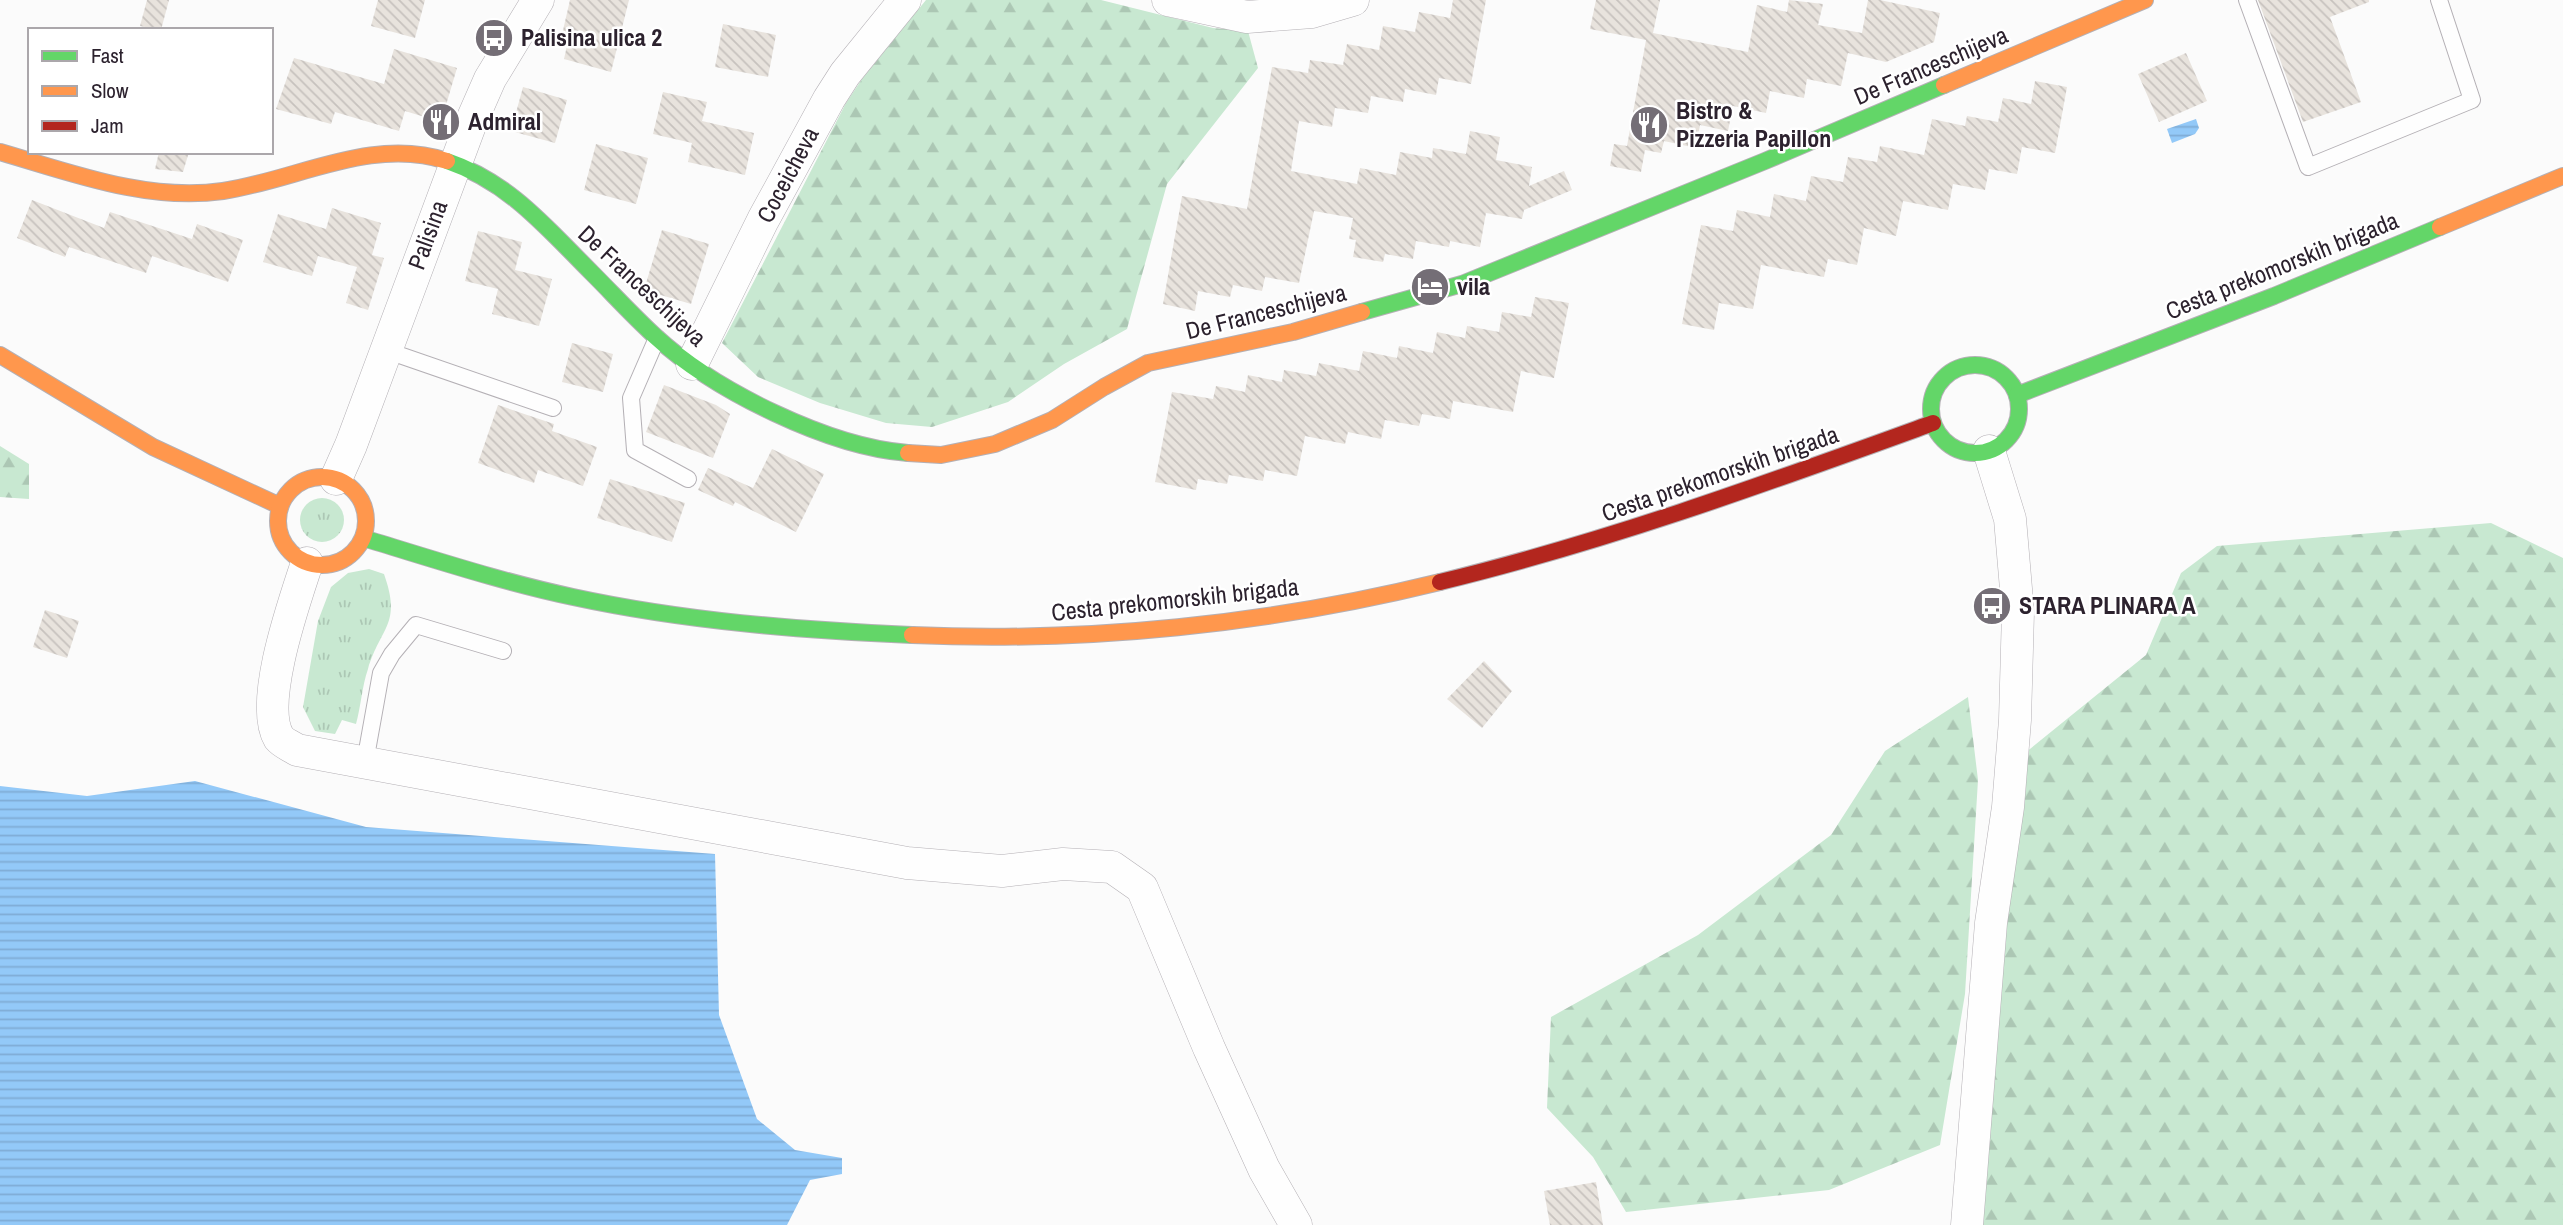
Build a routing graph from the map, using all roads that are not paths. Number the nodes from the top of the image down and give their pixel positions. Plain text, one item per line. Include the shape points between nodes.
1 (538, 0) edge
2 (905, 0) edge
3 (1168, 0) edge
4 (1353, 0) edge
5 (2145, 0) edge
6 (2247, 0) edge
7 (2439, 0) edge
8 (0, 152) edge
9 (455, 163) junction
10 (2563, 176) edge
11 (657, 338) junction
12 (385, 349) junction
13 (0, 355) edge
14 (692, 364) junction
15 (2017, 395) junction
16 (553, 408) dead end
17 (1933, 423) junction
18 (1989, 451) junction
19 (336, 479) junction
20 (688, 479) dead end
21 (280, 506) junction
22 (363, 538) junction
23 (307, 563) junction
24 (503, 651) dead end
25 (365, 762) junction
26 (1296, 1225) edge
27 (1967, 1225) edge

1 - 9 street, Palisina via 491,79
2 - 14 street, Coceicheva via 829,99
3 - 4 street via 1247,17 1312,12
5 - 14 main road, De Franceschijeva via 1462,284 1293,332 1148,363 1052,420 995,444 941,455 887,451 818,432 749,400
6 - 7 lane via 2308,167 2473,100
8 - 9 main road, De Franceschijeva via 114,184 174,194 260,183 374,153 414,151
9 - 11 main road, De Franceschijeva via 499,184 518,199
9 - 12 street, Palisina
10 - 15 main road, Cesta prekomorskih brigada
11 - 14 main road, De Franceschijeva
11 - 20 lane via 631,398 635,450
12 - 16 lane
12 - 19 street, Palisina
13 - 21 main road via 153,447
15 - 17 main road via 1995,369 1961,367 1946,375 1935,389
15 - 18 main road via 2014,429
17 - 18 main road via 1955,448 1971,453
17 - 22 main road, Cesta prekomorskih brigada via 1617,535 1503,567 1346,602 1136,632 1031,637 879,635 665,614 551,592
18 - 27 street via 2011,519 2018,612 2008,807 1991,923
19 - 21 main road via 302,480
19 - 22 main road via 361,499 367,522
21 - 23 main road via 277,523 282,540 292,554
22 - 23 main road via 354,552 340,561
23 - 25 street via 287,621 273,722 280,740 297,750
24 - 25 lane via 416,625 380,673
25 - 26 street via 907,863 1002,871 1063,864 1112,867 1142,888 1264,1169

